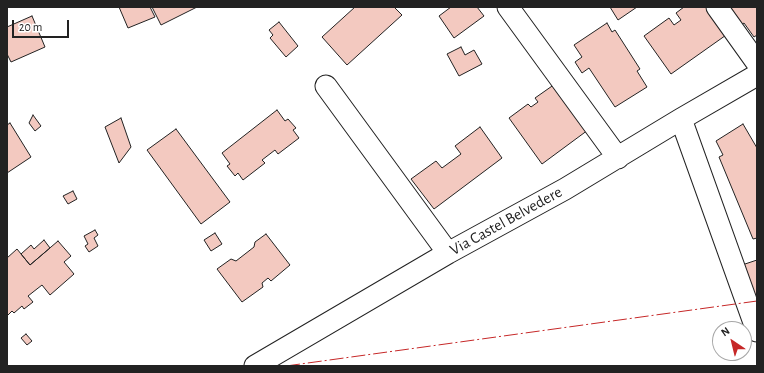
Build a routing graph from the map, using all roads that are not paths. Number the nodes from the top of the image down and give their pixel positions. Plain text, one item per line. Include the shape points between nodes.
1 (508, 7) edge
2 (717, 7) edge
3 (757, 63) edge
4 (757, 75) edge
5 (326, 86) dead end
6 (681, 119) junction
7 (618, 158) junction
8 (448, 253) junction
9 (757, 330) edge
10 (255, 366) edge

1 - 7 street
2 - 3 street
4 - 6 street, Via Castel Belvedere
5 - 8 street
6 - 7 street, Via Castel Belvedere
6 - 9 street
7 - 8 street, Via Castel Belvedere
8 - 10 street, Via Castel Belvedere

